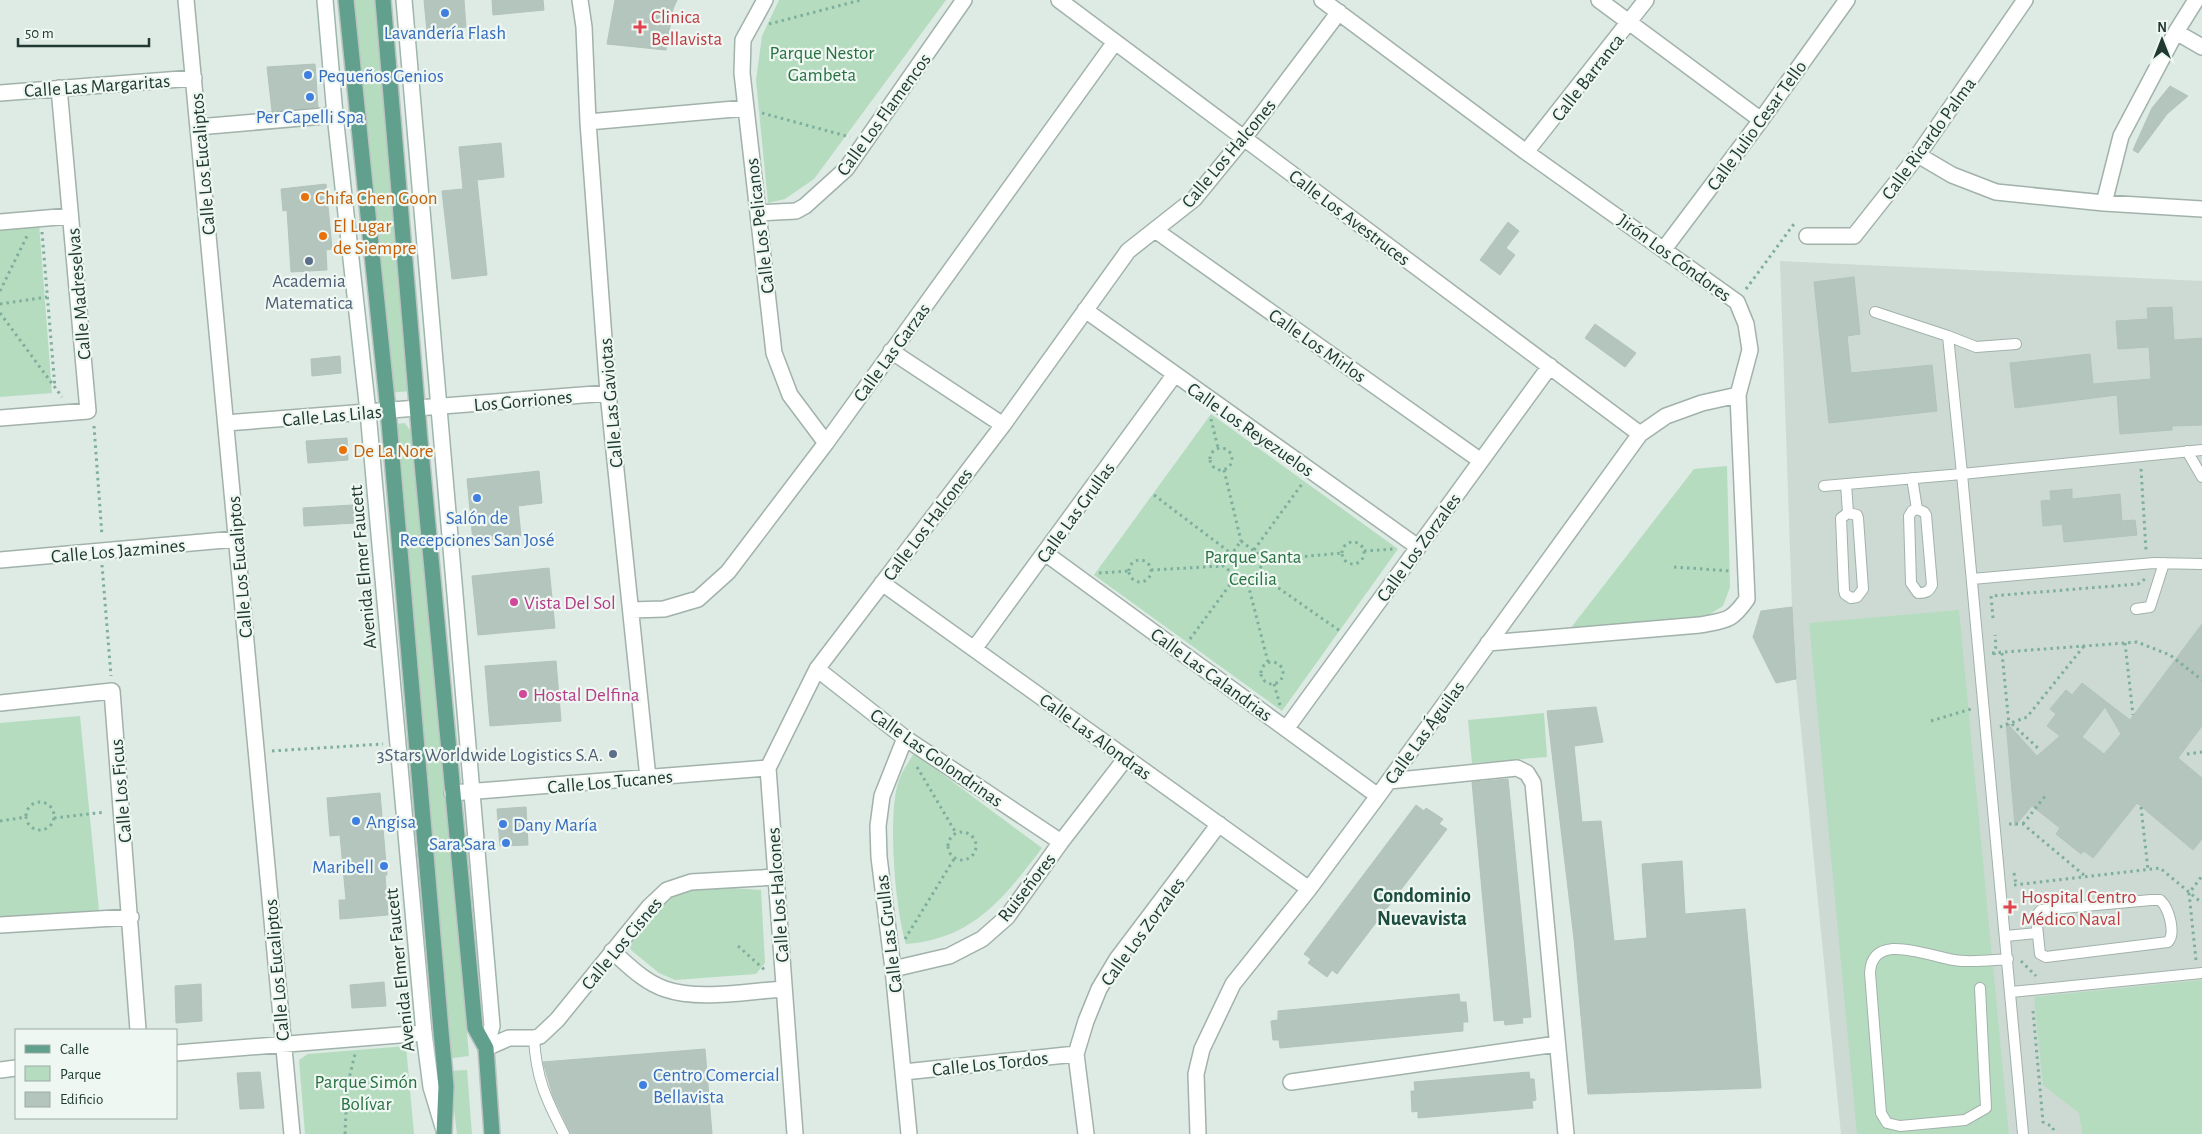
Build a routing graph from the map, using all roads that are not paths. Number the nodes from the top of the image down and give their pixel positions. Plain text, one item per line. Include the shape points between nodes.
1 (186, 0) edge
2 (325, 0) edge
3 (346, 0) edge
4 (383, 0) edge
5 (404, 0) edge
6 (580, 0) edge
7 (591, 0) edge
8 (765, 0) edge
9 (964, 0) edge
10 (1059, 0) edge
11 (1322, 0) edge
12 (1599, 0) edge
13 (1646, 0) edge
14 (1847, 0) edge
15 (2026, 0) edge
16 (2196, 0) edge
17 (1339, 12) junction
18 (1630, 22) junction
19 (584, 27) junction
20 (2176, 32) junction
21 (1115, 42) junction
22 (2202, 47) edge
23 (194, 78) junction
24 (59, 88) junction
25 (0, 93) edge
26 (746, 108) junction
27 (335, 114) junction
28 (1761, 120) junction
29 (588, 122) junction
30 (198, 127) junction
31 (1244, 138) junction
32 (1526, 152) junction
33 (1918, 155) junction
34 (2104, 203) junction
35 (2202, 209) edge
36 (758, 213) junction
37 (70, 216) junction
38 (0, 222) edge
39 (1155, 230) junction
40 (1807, 236) dead end
41 (1664, 249) junction
42 (1085, 310) junction
43 (1874, 312) dead end
44 (1948, 336) junction
45 (2016, 344) dead end
46 (891, 351) junction
47 (1550, 366) junction
48 (1175, 374) junction
49 (608, 393) junction
50 (1738, 395) junction
51 (438, 406) junction
52 (417, 408) junction
53 (388, 410) junction
54 (368, 412) junction
55 (0, 418) edge
56 (226, 423) junction
57 (1002, 425) junction
58 (1640, 434) junction
59 (826, 443) junction
60 (2202, 450) edge
61 (2187, 451) junction
62 (1481, 461) junction
63 (1962, 474) junction
64 (2202, 476) edge
65 (1912, 478) junction
66 (1846, 484) junction
67 (1824, 486) dead end
68 (1917, 509) junction
69 (1848, 513) junction
70 (236, 539) junction
71 (1418, 547) junction
72 (1045, 552) junction
73 (0, 560) edge
74 (2164, 563) junction
75 (2202, 564) edge
76 (1972, 579) junction
77 (882, 583) junction
78 (2136, 609) dead end
79 (631, 610) junction
80 (1488, 643) junction
81 (974, 649) junction
82 (817, 669) junction
83 (0, 703) edge
84 (1286, 728) junction
85 (904, 740) junction
86 (1126, 758) junction
87 (768, 768) junction
88 (648, 778) junction
89 (1389, 781) junction
90 (471, 792) junction
91 (452, 793) junction
92 (1378, 796) junction
93 (1219, 824) junction
94 (1061, 842) junction
95 (775, 877) junction
96 (1309, 888) junction
97 (131, 916) junction
98 (0, 925) edge
99 (2037, 933) junction
100 (2006, 936) junction
101 (612, 951) junction
102 (2008, 959) junction
103 (892, 965) junction
104 (2202, 973) edge
105 (784, 988) junction
106 (1980, 988) dead end
107 (2011, 992) junction
108 (138, 1029) edge
109 (424, 1032) junction
110 (534, 1038) junction
111 (283, 1044) junction
112 (1557, 1044) junction
113 (486, 1048) junction
114 (178, 1053) edge
115 (1076, 1054) junction
116 (15, 1068) edge
117 (0, 1070) edge
118 (904, 1072) junction
119 (1290, 1082) dead end
120 (444, 1131) edge
121 (292, 1134) edge
122 (492, 1134) edge
123 (564, 1134) edge
124 (795, 1134) edge
125 (909, 1134) edge
126 (1086, 1134) edge
127 (1198, 1134) edge
128 (1566, 1134) edge
129 (2023, 1134) edge

1 - 23 street, Calle Los Eucaliptos
2 - 27 street, Avenida Elmer Faucett
3 - 53 main road, Avenida Elmer Faucett
4 - 52 main road
5 - 51 street
6 - 19 street, Calle Las Gaviotas
7 - 19 street, Calle Las Gaviotas
8 - 26 street, Calle Los Pelicanos via 743,40
9 - 36 street, Calle Los Flamencos via 846,169 796,211
10 - 21 street, Calle Los Avestruces
11 - 17 street, Jirón Los Cóndores
12 - 18 street
13 - 18 street, Calle Barranca
14 - 28 street, Calle Julio Cesar Tello
15 - 33 street, Calle Ricardo Palma
16 - 20 street
17 - 31 street, Calle Los Halcones
17 - 32 street, Jirón Los Cóndores
18 - 28 street
18 - 32 street, Calle Barranca
19 - 29 street, Calle Las Gaviotas
20 - 22 street
20 - 34 street via 2122,136
21 - 31 street, Calle Los Avestruces
21 - 46 street, Calle Las Garzas
23 - 24 street, Calle Las Margaritas
23 - 30 street, Calle Los Eucaliptos
24 - 25 street, Calle Las Margaritas
24 - 37 street, Calle Madreselvas
26 - 29 street
26 - 36 street, Calle Los Pelicanos
27 - 30 street
27 - 54 street, Avenida Elmer Faucett
28 - 41 street, Calle Julio Cesar Tello
29 - 49 street, Calle Las Gaviotas
30 - 56 street, Calle Los Eucaliptos
31 - 39 street, Calle Los Halcones via 1194,199
31 - 47 street, Calle Los Avestruces
32 - 41 street, Jirón Los Cóndores
33 - 34 street via 1952,174 1996,192
33 - 40 street, Calle Ricardo Palma via 1854,236
34 - 35 street
36 - 59 street, Calle Los Pelicanos via 774,354 790,396
37 - 38 street
37 - 55 street, Calle Madreselvas via 88,411
39 - 42 street, Calle Los Halcones via 1128,251
39 - 62 street, Calle Los Mirlos
41 - 50 street, Jirón Los Cóndores via 1737,302 1746,324 1750,350
42 - 48 street, Calle Los Reyezuelos
42 - 57 street, Calle Los Halcones
43 - 44 lane
44 - 45 lane via 1976,347
44 - 63 lane
46 - 57 street
46 - 59 street, Calle Las Garzas
47 - 58 street, Calle Los Avestruces
47 - 62 street, Calle Los Zorzales
48 - 71 street, Calle Los Reyezuelos
48 - 72 street, Calle Las Grullas
49 - 51 street, Los Gorriones
49 - 79 street, Calle Las Gaviotas
50 - 58 street, Calle Las Águilas via 1666,416
50 - 80 street, Jirón Los Cóndores via 1747,599 1729,620
51 - 52 street, Calle Las Lilas
51 - 90 street
52 - 53 street, Calle Las Lilas
52 - 91 main road
53 - 54 street, Calle Las Lilas
53 - 120 main road, Avenida Elmer Faucett via 446,1086
54 - 56 street, Calle Las Lilas
54 - 109 street, Avenida Elmer Faucett
56 - 70 street, Calle Los Eucaliptos
57 - 77 street, Calle Los Halcones
58 - 80 street, Calle Las Águilas
59 - 79 street, Calle Las Garzas via 728,572 698,600 664,609
60 - 61 lane
61 - 63 lane
61 - 64 lane
62 - 71 street, Calle Los Zorzales
63 - 65 lane
63 - 76 lane
65 - 66 lane
65 - 68 lane
66 - 67 lane
66 - 69 lane
68 - 68 lane via 1909,516 1911,583 1918,593 1924,593 1932,585 1926,515
69 - 69 lane via 1841,518 1844,590 1851,598 1857,597 1863,589 1858,518
70 - 73 street, Calle Los Jazmines
70 - 111 street, Calle Los Eucaliptos
71 - 84 street, Calle Los Zorzales
72 - 81 street, Calle Las Grullas
72 - 84 street, Calle Las Calandrias
74 - 75 lane
74 - 76 lane
74 - 78 lane via 2150,607
76 - 100 lane
77 - 81 street, Calle Las Alondras
77 - 82 street, Calle Los Halcones
79 - 88 street, Calle Las Gaviotas
80 - 89 street, Calle Las Águilas
81 - 86 street, Calle Las Alondras
82 - 85 street, Calle Las Golondrinas
82 - 87 street, Calle Los Halcones
83 - 97 street, Calle Los Ficus via 112,691
84 - 92 street, Calle Las Calandrias
85 - 94 street, Calle Las Golondrinas
85 - 103 street, Calle Las Grullas via 882,796 878,826
86 - 93 street, Calle Las Alondras
86 - 94 street, Ruiseñores
87 - 88 street, Calle Los Tucanes
87 - 95 street, Calle Los Halcones
88 - 90 street, Calle Los Tucanes
89 - 92 street, Calle Las Águilas
89 - 112 street via 1516,768 1527,773 1533,783
90 - 91 street, Calle Los Tucanes
90 - 113 street via 492,1026
91 - 113 main road via 475,1028
92 - 96 street, Calle Las Águilas
93 - 96 street, Calle Las Alondras
93 - 115 street, Calle Los Zorzales via 1117,959 1096,997
94 - 103 street, Ruiseñores via 1007,917 982,939 950,956
95 - 101 street, Calle Los Cisnes via 691,882 667,890
95 - 105 street, Calle Los Halcones
96 - 127 street, Calle Las Águilas via 1233,984 1211,1028 1196,1074
97 - 98 street
97 - 108 street, Calle Los Ficus
99 - 99 lane via 2038,951 2042,957 2163,944 2171,939 2168,909 2160,900 2041,910 2036,916
99 - 100 lane
100 - 102 lane
101 - 105 street via 648,981 680,994
101 - 110 street, Calle Los Cisnes via 553,1024
102 - 106 lane via 1953,960 1894,949 1883,951 1872,961 1870,973 1881,1113 1886,1123 1900,1126 1966,1120 1986,1108
102 - 107 lane
103 - 118 street, Calle Las Grullas
104 - 107 lane
105 - 124 street, Calle Los Halcones
107 - 129 lane
109 - 111 street
109 - 120 street, Avenida Elmer Faucett via 431,1087
110 - 113 street via 509,1038
110 - 123 lane via 544,1097
111 - 114 street
111 - 121 street, Calle Los Eucaliptos
112 - 119 street
112 - 128 street
113 - 122 main road
115 - 118 street, Calle Los Tordos
115 - 126 street, Calle Los Zorzales
116 - 117 street
118 - 125 street, Calle Las Grullas

